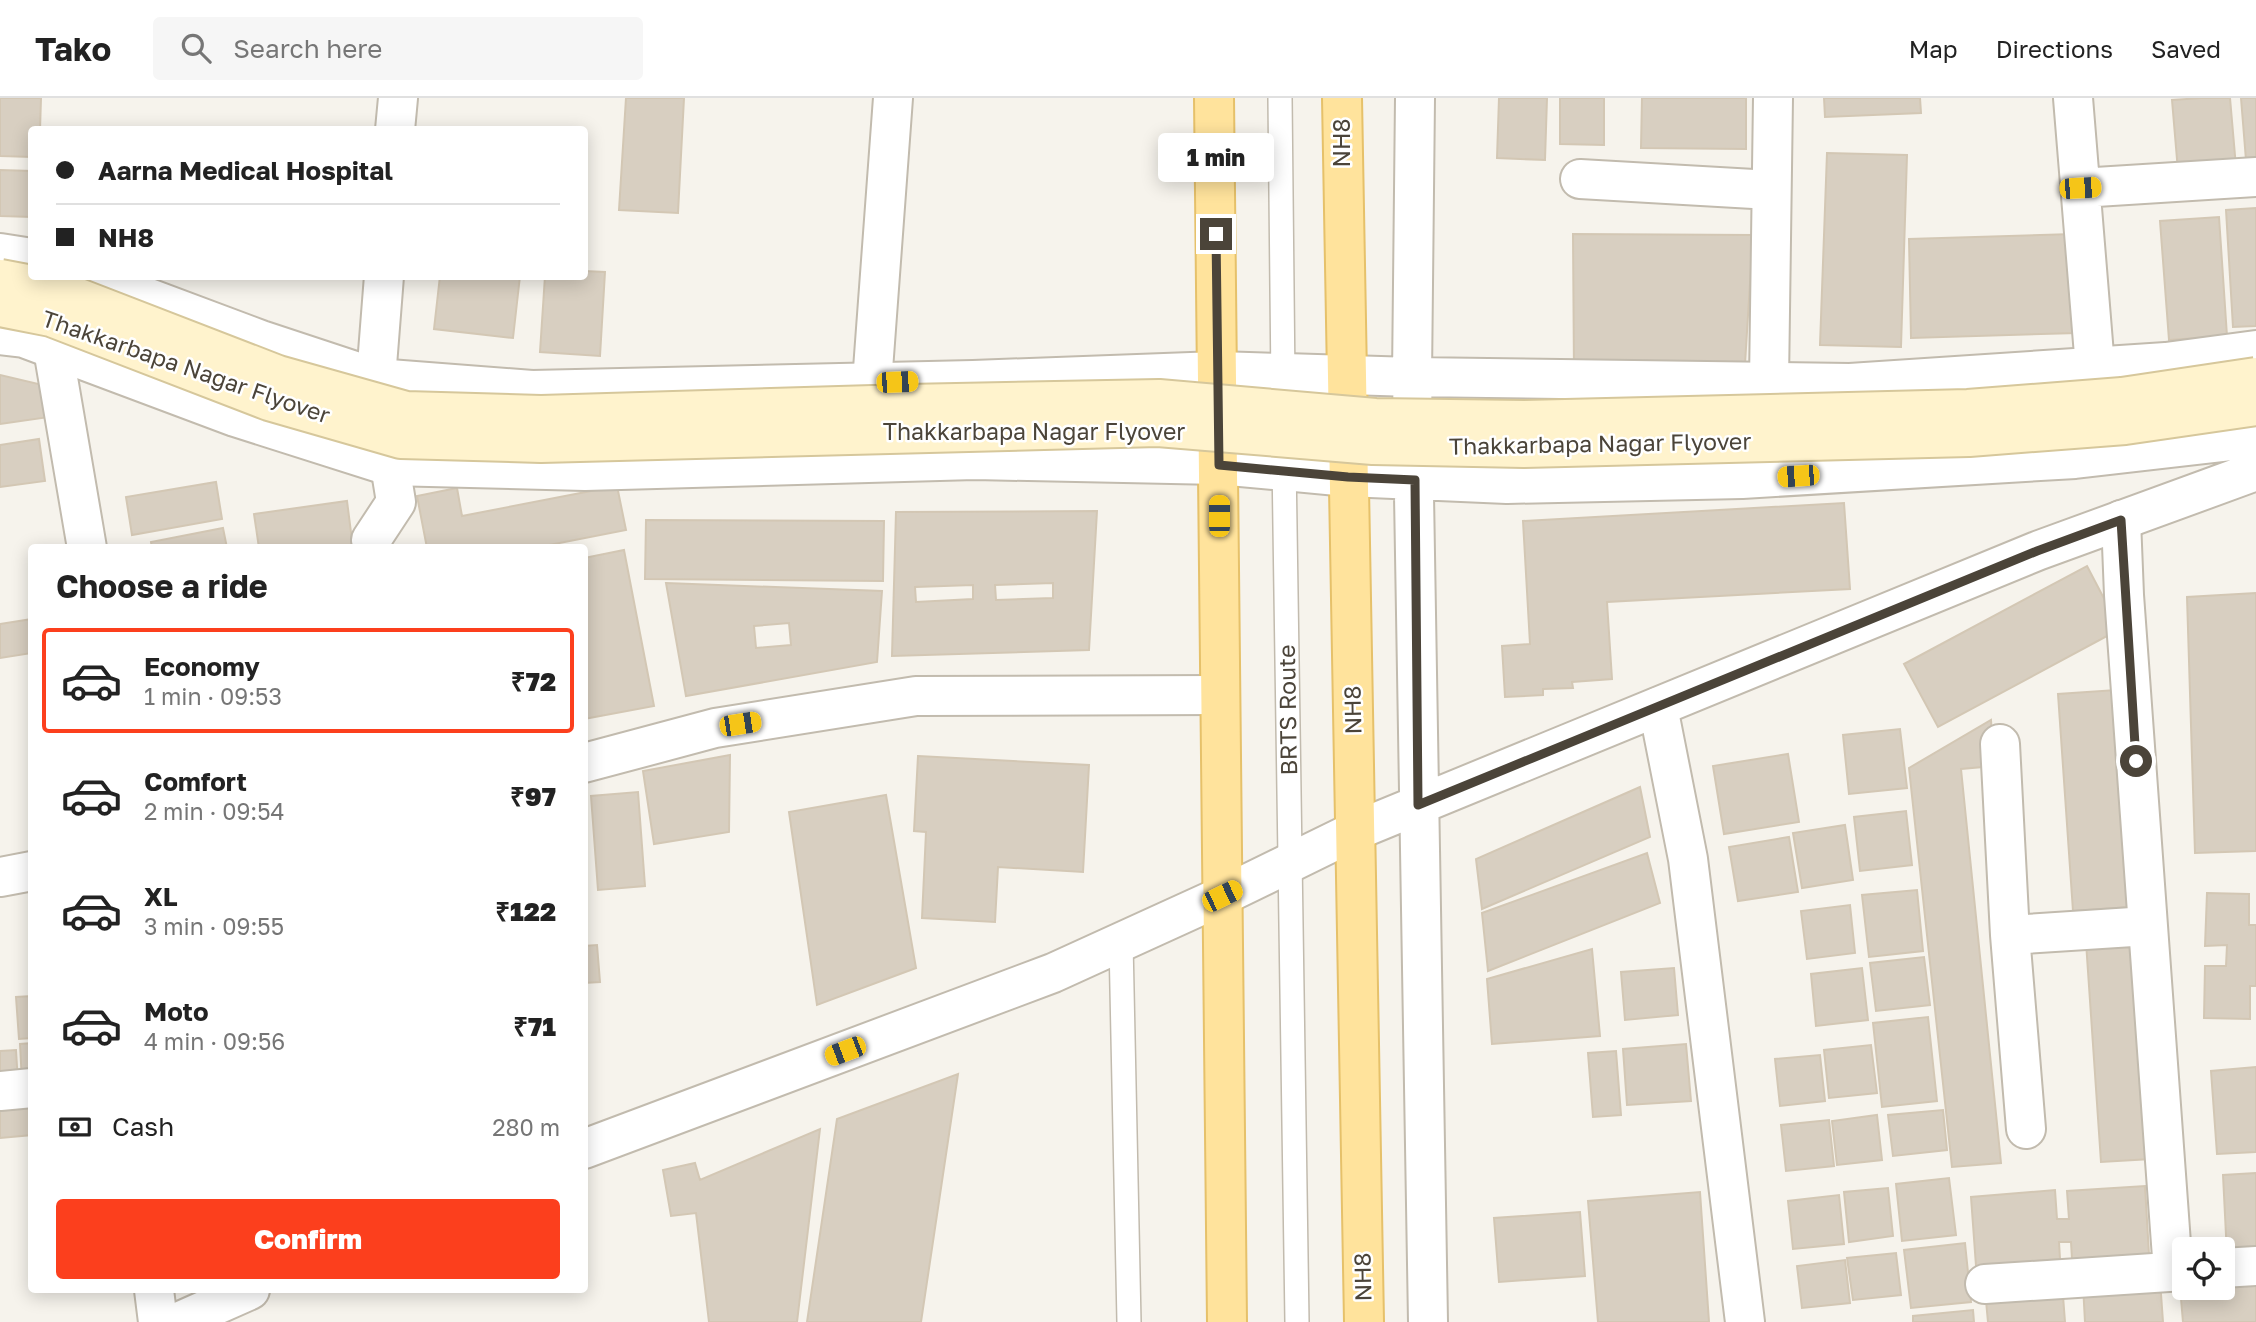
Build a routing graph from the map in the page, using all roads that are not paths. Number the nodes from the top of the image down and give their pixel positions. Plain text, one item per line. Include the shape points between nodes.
1 (398, 98) edge
2 (892, 98) edge
3 (1214, 98) edge
4 (1280, 98) edge
5 (1342, 98) edge
6 (1415, 98) edge
7 (1773, 98) edge
8 (2073, 98) edge
9 (395, 126) edge
10 (2256, 177) edge
11 (1580, 179) dead end
12 (2080, 188) junction
13 (1772, 190) junction
14 (0, 253) edge
15 (28, 256) edge
16 (0, 279) edge
17 (101, 280) edge
18 (384, 280) edge
19 (0, 307) edge
20 (0, 335) edge
21 (53, 349) junction
22 (2256, 350) edge
23 (2095, 367) junction
24 (1218, 371) junction
25 (1283, 374) junction
26 (1346, 376) junction
27 (1412, 377) junction
28 (2256, 377) edge
29 (376, 378) junction
30 (1769, 382) junction
31 (872, 383) junction
32 (2256, 406) edge
33 (2256, 438) edge
34 (1219, 465) junction
35 (389, 466) junction
36 (1284, 471) junction
37 (2256, 471) edge
38 (1348, 477) junction
39 (1415, 480) junction
40 (2121, 520) junction
41 (86, 544) edge
42 (372, 544) edge
43 (1219, 695) junction
44 (1658, 707) junction
45 (2000, 744) dead end
46 (588, 762) edge
47 (1418, 805) junction
48 (1355, 831) junction
49 (1291, 863) junction
50 (28, 872) edge
51 (0, 877) edge
52 (1222, 896) junction
53 (2148, 926) junction
54 (2010, 935) junction
55 (1121, 942) junction
56 (28, 1088) edge
57 (0, 1091) edge
58 (2026, 1129) dead end
59 (588, 1147) edge
60 (2176, 1237) edge
61 (2256, 1266) edge
62 (2235, 1267) edge
63 (2172, 1271) edge
64 (1985, 1284) dead end
65 (154, 1293) edge
66 (243, 1293) edge
67 (158, 1322) edge
68 (178, 1322) edge
69 (1129, 1322) edge
70 (1227, 1322) edge
71 (1297, 1322) edge
72 (1364, 1322) edge
73 (1428, 1322) edge
74 (1745, 1322) edge

1 - 9 street
2 - 31 street
3 - 24 main road
4 - 25 lane, BRTS Route
5 - 26 main road, NH8
6 - 27 street
7 - 13 street
8 - 12 street
10 - 12 street
11 - 13 street
12 - 23 street
13 - 30 street
14 - 15 street
16 - 28 main road, Thakkarbapa Nagar Flyover, bridge via 58,290 278,374 406,411 541,415 1159,399 1374,418 1524,420 1968,409 2122,397
17 - 29 street
18 - 29 street
19 - 32 main road, Thakkarbapa Nagar Flyover, bridge via 51,317 269,401 401,439 541,443 1158,427 1373,445 1524,448 1969,437 2125,425
20 - 21 street
21 - 35 street via 235,417
21 - 41 street
22 - 23 street
23 - 30 street via 1850,383
24 - 25 street
24 - 31 street
24 - 34 main road
25 - 26 street
25 - 36 lane, BRTS Route
26 - 27 street
26 - 38 main road, NH8
27 - 30 street
27 - 39 street
29 - 31 street via 532,390
29 - 35 street
33 - 39 street via 2075,459 1756,478 1507,484
34 - 35 street via 975,460 585,471
34 - 36 street
34 - 43 main road
35 - 42 street via 396,502
36 - 38 street
36 - 49 lane, BRTS Route
37 - 40 street
38 - 39 street
38 - 48 main road, NH8
39 - 47 street
40 - 44 street
40 - 53 street
43 - 46 street via 916,696 715,728
43 - 52 main road
44 - 47 street
44 - 74 street via 1688,859
45 - 54 street
47 - 48 street
47 - 73 street
48 - 49 street
48 - 72 main road, NH8
49 - 52 street
49 - 71 lane, BRTS Route
50 - 51 street
52 - 55 street
52 - 70 main road
53 - 54 street
53 - 60 street
54 - 58 street
55 - 59 street via 1053,973
55 - 69 lane
56 - 57 street
61 - 62 street
63 - 64 street
65 - 67 street
66 - 68 street

